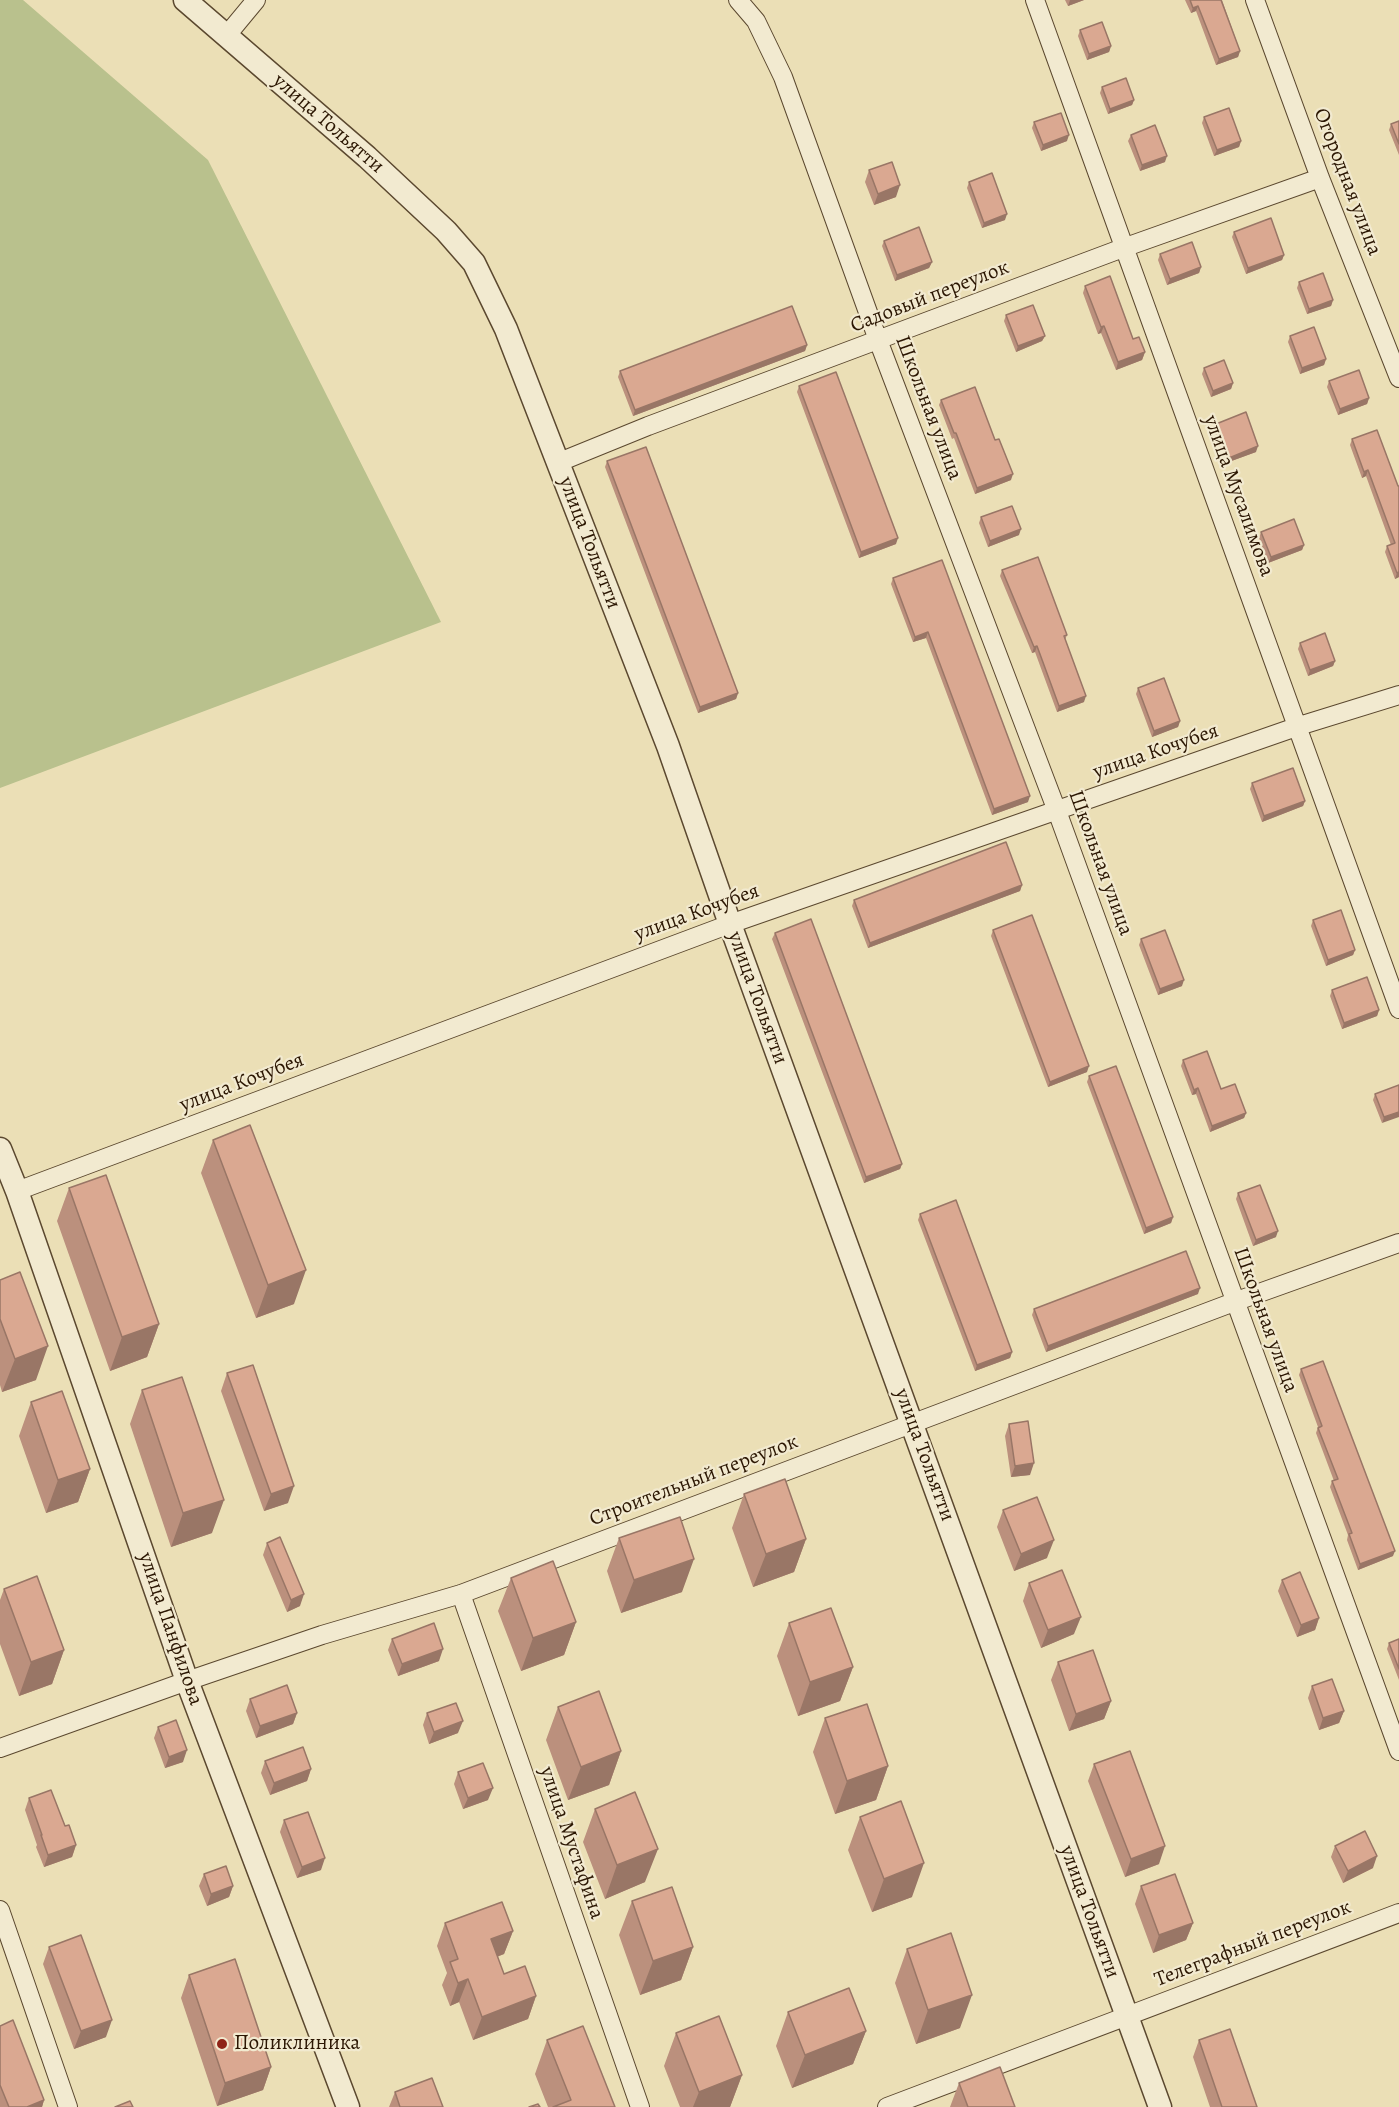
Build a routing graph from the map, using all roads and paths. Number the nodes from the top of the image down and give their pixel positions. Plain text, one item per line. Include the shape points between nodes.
1 (185, 0) edge
2 (256, 0) edge
3 (738, 0) edge
4 (1035, 0) edge
5 (1255, 0) edge
6 (227, 35) junction
7 (1320, 178) junction
8 (1122, 248) junction
9 (878, 340) junction
10 (1399, 378) edge
11 (557, 463) junction
12 (1399, 695) edge
13 (1299, 726) junction
14 (1057, 811) junction
15 (730, 924) junction
16 (1399, 1009) edge
17 (0, 1149) edge
18 (17, 1191) junction
19 (1399, 1243) edge
20 (1234, 1302) junction
21 (912, 1422) junction
22 (461, 1594) junction
23 (188, 1681) junction
24 (0, 1748) edge
25 (1399, 1751) edge
26 (0, 1910) edge
27 (1399, 1913) edge
28 (1127, 2016) junction
29 (68, 2107) edge
30 (348, 2107) edge
31 (640, 2107) edge
32 (887, 2107) edge
33 (1160, 2107) edge

1 - 6 street, улица Тольятти
2 - 6 street
3 - 9 street, Школьная улица via 756,21 783,77
4 - 8 street, улица Мусалимова
5 - 7 street, Огородная улица
6 - 11 street, улица Тольятти via 376,165 474,263 506,328
7 - 8 street, Садовый переулок
7 - 10 street, Огородная улица
8 - 9 street, Садовый переулок
8 - 13 street, улица Мусалимова
9 - 11 street, Садовый переулок
9 - 14 street, Школьная улица
11 - 15 street, улица Тольятти via 669,746
12 - 13 street, улица Кочубея
13 - 14 street, улица Кочубея
13 - 16 street, улица Мусалимова
14 - 15 street, улица Кочубея
14 - 20 street, Школьная улица
15 - 18 street, улица Кочубея
15 - 21 street, улица Тольятти
17 - 18 street, улица Панфилова
18 - 23 street, улица Панфилова
19 - 20 street, Строительный переулок
20 - 21 street, Строительный переулок
20 - 25 street, Школьная улица
21 - 22 street, Строительный переулок
21 - 28 street, улица Тольятти
22 - 23 street, Строительный переулок via 322,1635
22 - 31 street, улица Мустафина
23 - 24 street, Строительный переулок
23 - 30 street, улица Панфилова
26 - 29 street
27 - 28 street, Телеграфный переулок
28 - 32 street, Телеграфный переулок
28 - 33 street, улица Тольятти

